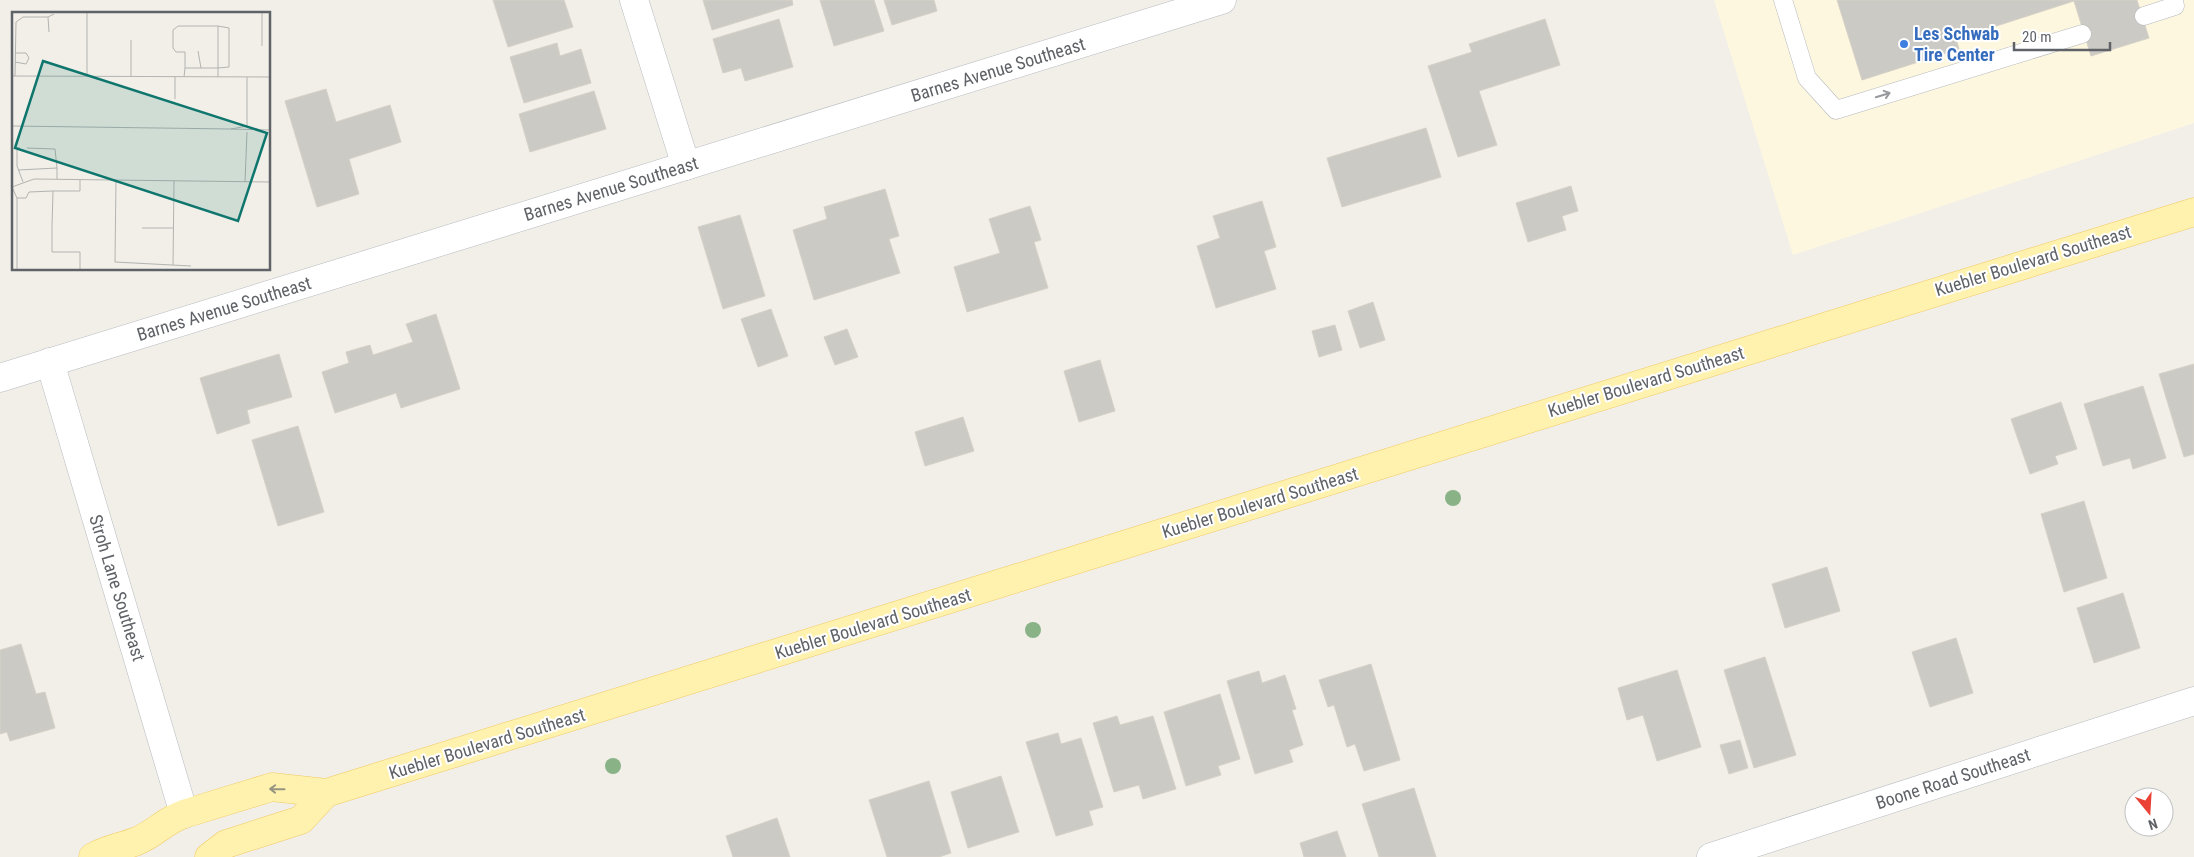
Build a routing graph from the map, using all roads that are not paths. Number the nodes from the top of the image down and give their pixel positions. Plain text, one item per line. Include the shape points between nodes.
1 (634, 0) edge
2 (1783, 0) edge
3 (1208, 2) edge
4 (2174, 3) edge
5 (2144, 16) dead end
6 (2082, 34) dead end
7 (686, 166) junction
8 (2194, 212) edge
9 (50, 362) junction
10 (0, 378) edge
11 (2194, 701) edge
12 (326, 793) junction
13 (184, 814) junction
14 (1759, 850) edge
15 (93, 857) edge
16 (209, 857) edge
17 (1711, 857) edge

1 - 7 street
2 -> 6 lane via 1807,78 1836,110
3 - 7 street, Barnes Avenue Southeast
4 - 5 lane
7 - 9 street, Barnes Avenue Southeast
8 - 12 main road, Kuebler Boulevard Southeast
9 - 10 street, Barnes Avenue Southeast
9 - 13 street, Stroh Lane Southeast
11 - 14 street, Boone Road Southeast
12 -> 13 main road, Kuebler Boulevard Southeast via 272,788
12 - 16 main road, Kuebler Boulevard Southeast via 301,820 226,844
13 - 15 main road, Kuebler Boulevard Southeast via 170,819 136,841
14 - 17 street, Boone Road Southeast

